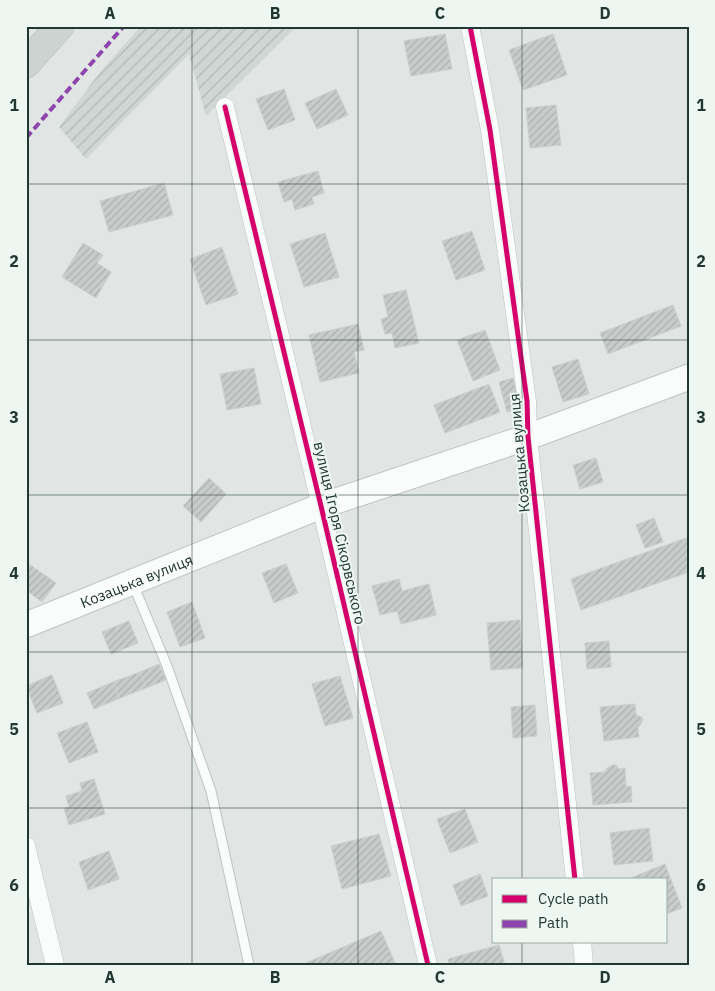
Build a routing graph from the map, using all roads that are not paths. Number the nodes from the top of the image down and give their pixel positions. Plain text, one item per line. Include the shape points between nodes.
1 (60, 26) edge
2 (470, 26) edge
3 (26, 64) edge
4 (225, 107) dead end
5 (689, 377) edge
6 (528, 437) junction
7 (321, 506) junction
8 (132, 581) junction
9 (26, 624) edge
10 (26, 846) edge
11 (575, 878) edge
12 (582, 944) edge
13 (55, 965) edge
14 (249, 965) edge
15 (428, 965) edge
16 (584, 965) edge

1 - 3 main road
2 - 6 street, Козацька вулиця via 490,130 527,401
4 - 7 street, вулиця Ігоря Сікорвського
5 - 6 street, Козацька вулиця
6 - 7 street, Козацька вулиця
6 - 11 street, Козацька вулиця
7 - 8 street, Козацька вулиця
7 - 15 street, вулиця Ігоря Сікорвського
8 - 9 street, Козацька вулиця
8 - 14 lane via 167,666 211,791
10 - 13 street
12 - 16 street

